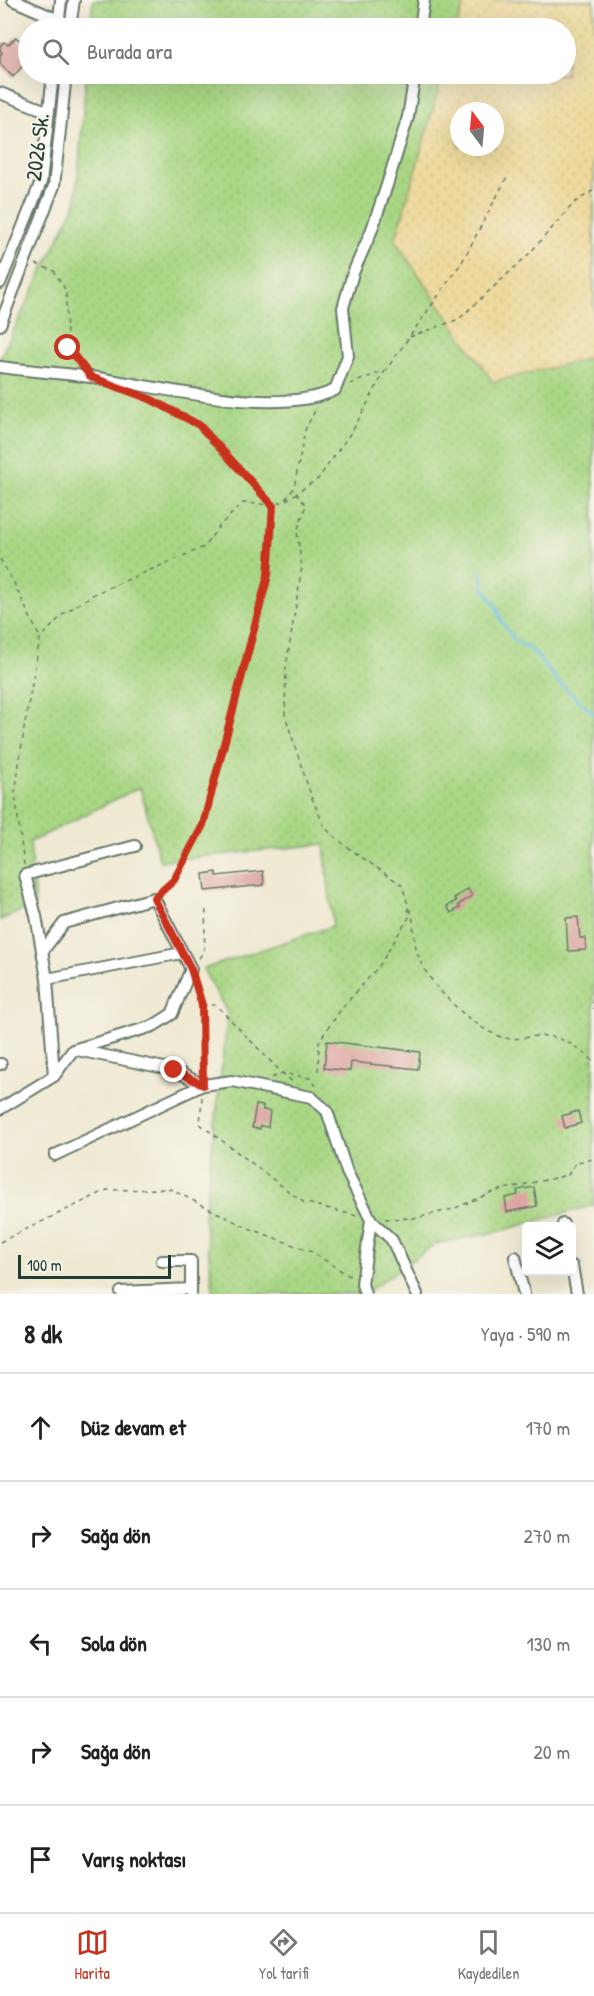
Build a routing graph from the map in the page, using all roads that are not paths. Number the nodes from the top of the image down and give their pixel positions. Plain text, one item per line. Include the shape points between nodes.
1 (13, 0) edge
2 (61, 0) edge
3 (74, 0) edge
4 (424, 0) edge
5 (47, 18) edge
6 (59, 18) edge
7 (71, 18) edge
8 (421, 18) edge
9 (52, 84) edge
10 (65, 84) edge
11 (413, 84) edge
12 (0, 93) edge
13 (49, 112) junction
14 (0, 283) edge
15 (0, 325) edge
16 (0, 367) edge
17 (135, 846) dead end
18 (42, 952) junction
19 (182, 953) junction
20 (47, 979) junction
21 (73, 1050) junction
22 (54, 1076) junction
23 (203, 1085) junction
24 (0, 1109) edge
25 (55, 1155) dead end
26 (370, 1220) junction
27 (515, 1257) dead end
28 (162, 1261) dead end
29 (574, 1276) edge
30 (363, 1289) edge
31 (122, 1292) dead end
32 (191, 1292) edge
33 (417, 1294) edge
34 (524, 1294) edge
35 (578, 1294) edge

1 - 5 street
2 - 6 street
3 - 7 street
4 - 8 street
9 - 13 street, 2026 Sk.
10 - 15 street, 2026 Sk. via 54,186
11 - 16 street via 408,117 387,185 343,308 348,356 335,390 323,396 278,402
12 - 13 street
13 - 14 street, 2026 Sk. via 41,182
17 - 18 street via 26,875
18 - 19 street via 64,923 154,898
18 - 20 street
19 - 20 street
19 - 21 street via 191,969 172,1014 153,1026
20 - 22 street
21 - 22 street
21 - 23 street via 174,1070
22 - 24 street
23 - 25 street
23 - 26 street via 232,1081 311,1096 327,1111 346,1172
26 - 30 street
26 - 33 street via 392,1240
27 - 34 street
28 - 32 street via 191,1262
29 - 35 street
31 - 32 street

